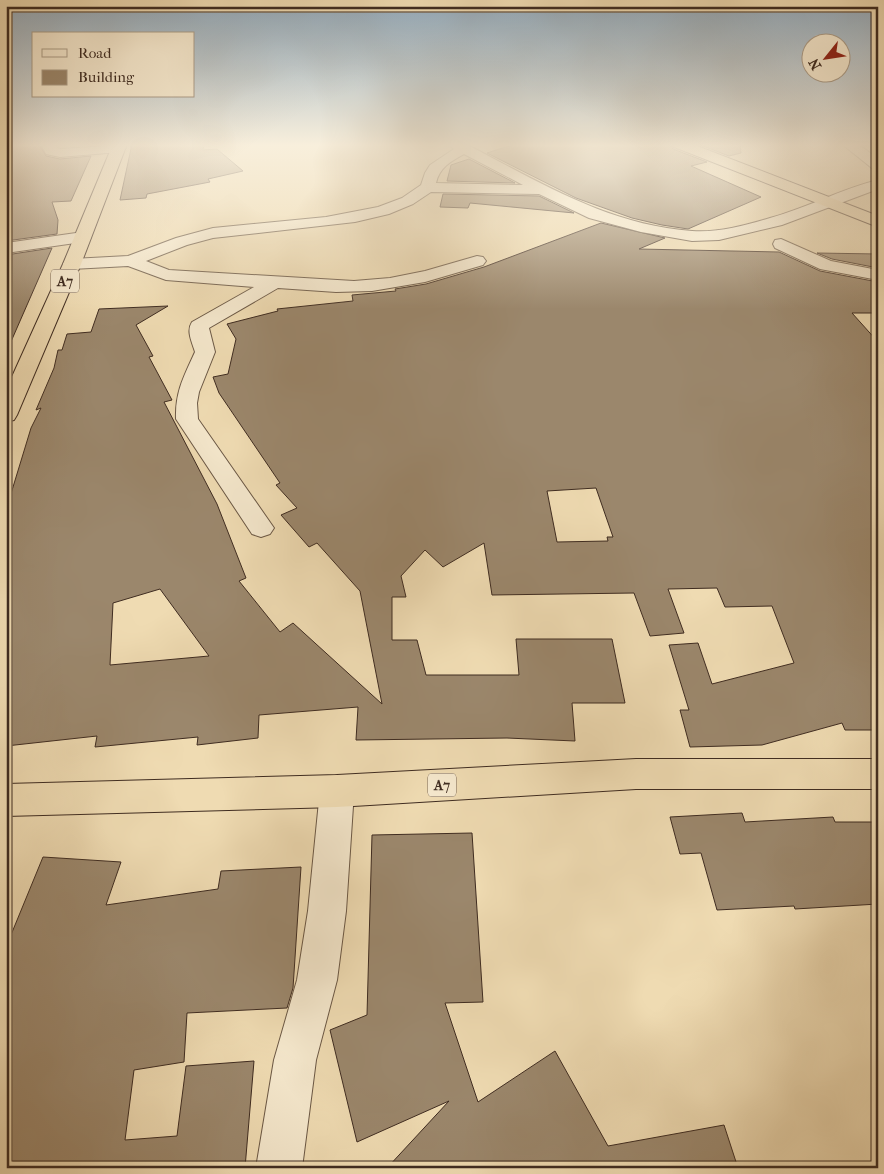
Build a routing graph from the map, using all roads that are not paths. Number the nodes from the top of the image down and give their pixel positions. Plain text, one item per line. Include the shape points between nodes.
1 (99, 199) edge
2 (410, 199) edge
3 (560, 199) edge
4 (816, 199) edge
5 (838, 199) edge
6 (827, 203) junction
7 (776, 222) junction
8 (878, 222) edge
9 (719, 235) junction
10 (83, 237) junction
11 (765, 245) junction
12 (6, 248) edge
13 (130, 261) junction
14 (477, 261) dead end
15 (72, 264) junction
16 (878, 274) edge
17 (272, 284) junction
18 (6, 415) edge
19 (261, 528) dead end
20 (878, 774) edge
21 (337, 790) junction
22 (6, 800) edge
23 (278, 1168) edge

1 - 10 highway, A7
2 - 13 street via 369,214 343,219 213,233
3 - 9 street via 618,222 692,236
4 - 6 highway
5 - 6 street
6 - 7 street
6 - 8 highway
7 - 9 street
7 - 11 street via 787,236 785,242
9 - 11 street
10 - 12 street
10 - 15 highway, A7
11 - 16 street via 826,265
13 - 15 street
13 - 17 street via 166,275
14 - 17 street via 449,271 360,287
15 - 18 highway, A7
17 - 19 street via 199,326 205,352 186,403 187,419 198,438
20 - 21 highway, A7 via 636,774
21 - 22 highway, A7
21 - 23 street via 327,911 317,980 295,1060

